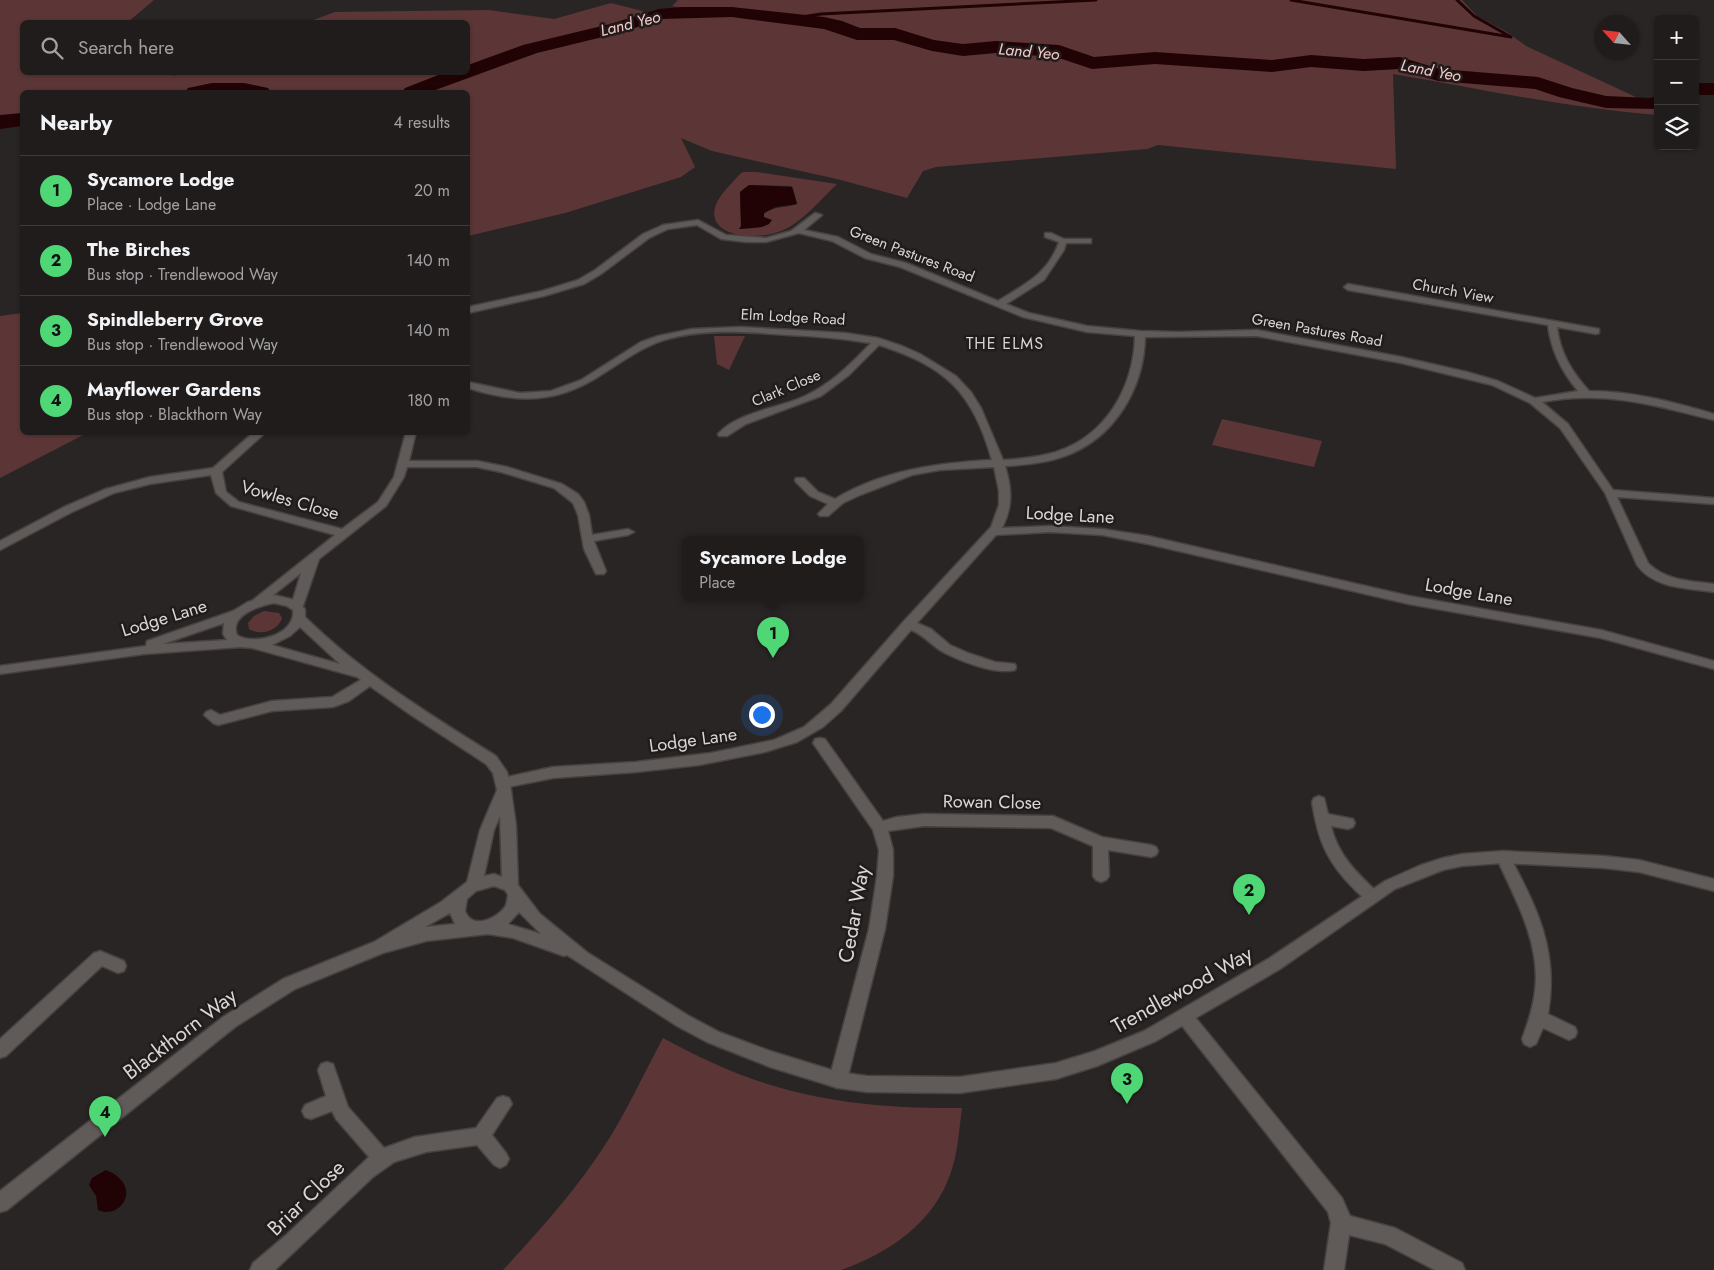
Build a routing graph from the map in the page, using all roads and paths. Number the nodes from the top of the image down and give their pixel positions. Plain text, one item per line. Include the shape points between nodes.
1 (818, 215) dead end
2 (799, 231) junction
3 (1048, 235) dead end
4 (1088, 240) dead end
5 (1063, 241) junction
6 (1348, 287) dead end
7 (999, 304) junction
8 (470, 312) edge
9 (1552, 324) junction
10 (1596, 331) dead end
11 (1140, 334) junction
12 (878, 341) junction
13 (470, 386) edge
14 (1585, 393) junction
15 (1534, 401) junction
16 (738, 411) dead end
17 (1714, 417) edge
18 (747, 420) junction
19 (723, 434) dead end
20 (257, 435) edge
21 (410, 435) edge
22 (404, 464) junction
23 (999, 464) junction
24 (216, 471) junction
25 (800, 480) dead end
26 (1610, 493) junction
27 (1714, 501) edge
28 (834, 503) junction
29 (824, 514) dead end
30 (628, 532) dead end
31 (994, 532) junction
32 (345, 534) junction
33 (587, 539) junction
34 (0, 546) edge
35 (322, 551) junction
36 (600, 571) dead end
37 (1714, 588) edge
38 (254, 604) junction
39 (298, 612) junction
40 (236, 614) junction
41 (908, 624) junction
42 (244, 644) junction
43 (102, 655) junction
44 (1714, 666) edge
45 (1010, 667) dead end
46 (0, 670) edge
47 (365, 677) junction
48 (211, 714) dead end
49 (820, 742) dead end
50 (504, 788) junction
51 (1319, 802) dead end
52 (1322, 820) junction
53 (1348, 823) dead end
54 (880, 828) junction
55 (1100, 843) junction
56 (1151, 851) dead end
57 (1502, 857) junction
58 (1101, 876) dead end
59 (1714, 885) edge
60 (468, 889) junction
61 (513, 891) junction
62 (1372, 896) junction
63 (482, 927) junction
64 (380, 947) junction
65 (582, 958) junction
66 (118, 966) dead end
67 (1185, 1017) junction
68 (1538, 1017) junction
69 (1569, 1032) dead end
70 (1530, 1039) dead end
71 (0, 1050) edge
72 (327, 1070) dead end
73 (838, 1080) junction
74 (336, 1100) junction
75 (503, 1104) dead end
76 (311, 1111) dead end
77 (481, 1136) junction
78 (500, 1158) dead end
79 (382, 1159) junction
80 (0, 1202) edge
81 (1342, 1223) junction
82 (260, 1270) edge
83 (1334, 1270) edge
84 (1455, 1270) edge

1 - 2 street
2 - 7 street, Green Pastures Road via 835,239 864,254 909,267
2 - 8 street via 777,239 746,240 720,236 700,223 672,225 650,233 581,282
3 - 5 street
4 - 5 street
5 - 7 street via 1041,278
6 - 9 street, Church View
7 - 11 street, Green Pastures Road via 1052,322
9 - 10 street, Church View
9 - 14 street via 1559,357
11 - 15 street, Green Pastures Road via 1261,333 1467,375 1495,383
11 - 23 street via 1139,366 1132,385 1101,430 1055,457
12 - 13 street, Elm Lodge Road via 753,330 689,332 659,338 636,348 590,379 557,394 523,396
12 - 18 street, Clark Close via 824,390
12 - 23 street, Elm Lodge Road via 910,352 957,382 982,419
14 - 15 street
14 - 17 street via 1643,398
15 - 26 street, Green Pastures Road via 1564,426
16 - 18 street, Clark Close
18 - 19 street, Clark Close
20 - 24 street, Vowles Close
21 - 22 street
22 - 32 street via 382,504
22 - 33 street via 477,464 558,486 573,494 579,502
23 - 28 street via 917,471
23 - 31 street, Elm Lodge Road via 1005,482 1006,504
24 - 32 street, Vowles Close via 221,493 235,504
24 - 34 street via 156,479 112,491
25 - 28 street via 814,494
26 - 27 street
26 - 37 street, Green Pastures Road via 1648,571 1667,580
28 - 29 street
30 - 33 street
31 - 41 street, Lodge Lane
31 - 44 street, Lodge Lane via 1050,529 1102,532 1409,600 1602,634
32 - 35 street
33 - 36 street
35 - 38 street
35 - 39 street via 310,565
38 - 39 street via 264,600 283,600
38 - 40 street
39 - 42 street via 290,632 271,642
39 - 47 street, Lodge Lane via 332,651
40 - 42 street via 230,621 228,634
40 - 43 street, Lodge Lane via 178,636
41 - 45 street via 930,634 949,650
41 - 50 street, Lodge Lane via 836,707 810,730 784,743 638,767 546,772
42 - 43 street, Lodge Lane
42 - 47 street, Lodge Lane via 289,653
43 - 46 street, Lodge Lane
47 - 48 street via 344,698 333,702 264,708 218,720
47 - 50 street, Lodge Lane via 491,760 500,772
49 - 54 street, Cedar Way
50 - 60 street
50 - 61 street
51 - 52 street
52 - 53 street
52 - 62 street via 1327,844 1335,859
54 - 55 street, Rowan Close via 924,820 1052,822
54 - 73 street, Cedar Way via 886,850 877,929
55 - 56 street, Rowan Close
55 - 58 street
57 - 59 street, Trendlewood Way via 1571,859 1639,866
57 - 62 street, Trendlewood Way via 1442,864 1390,885
57 - 68 street via 1533,920 1541,945 1543,985
60 - 61 street via 494,880
60 - 63 street via 456,908 458,915 462,922
60 - 64 street via 446,907
61 - 63 street via 513,909 506,918
61 - 65 street via 534,919
62 - 67 street, Trendlewood Way via 1274,964
63 - 64 street via 426,934
63 - 65 street via 513,932
64 - 80 street, Blackthorn Way via 289,984 229,1022
65 - 73 street, Trendlewood Way via 713,1037
66 - 71 street via 100,958
67 - 73 street, Trendlewood Way via 1150,1036 1056,1071 960,1085 867,1084
67 - 81 street via 1328,1196 1340,1213
68 - 69 street
68 - 70 street
72 - 74 street
74 - 76 street
74 - 79 street via 342,1113
75 - 77 street
77 - 78 street
77 - 79 street, Briar Close via 419,1145
79 - 82 street, Briar Close via 286,1250
81 - 83 street
81 - 84 street via 1388,1235

